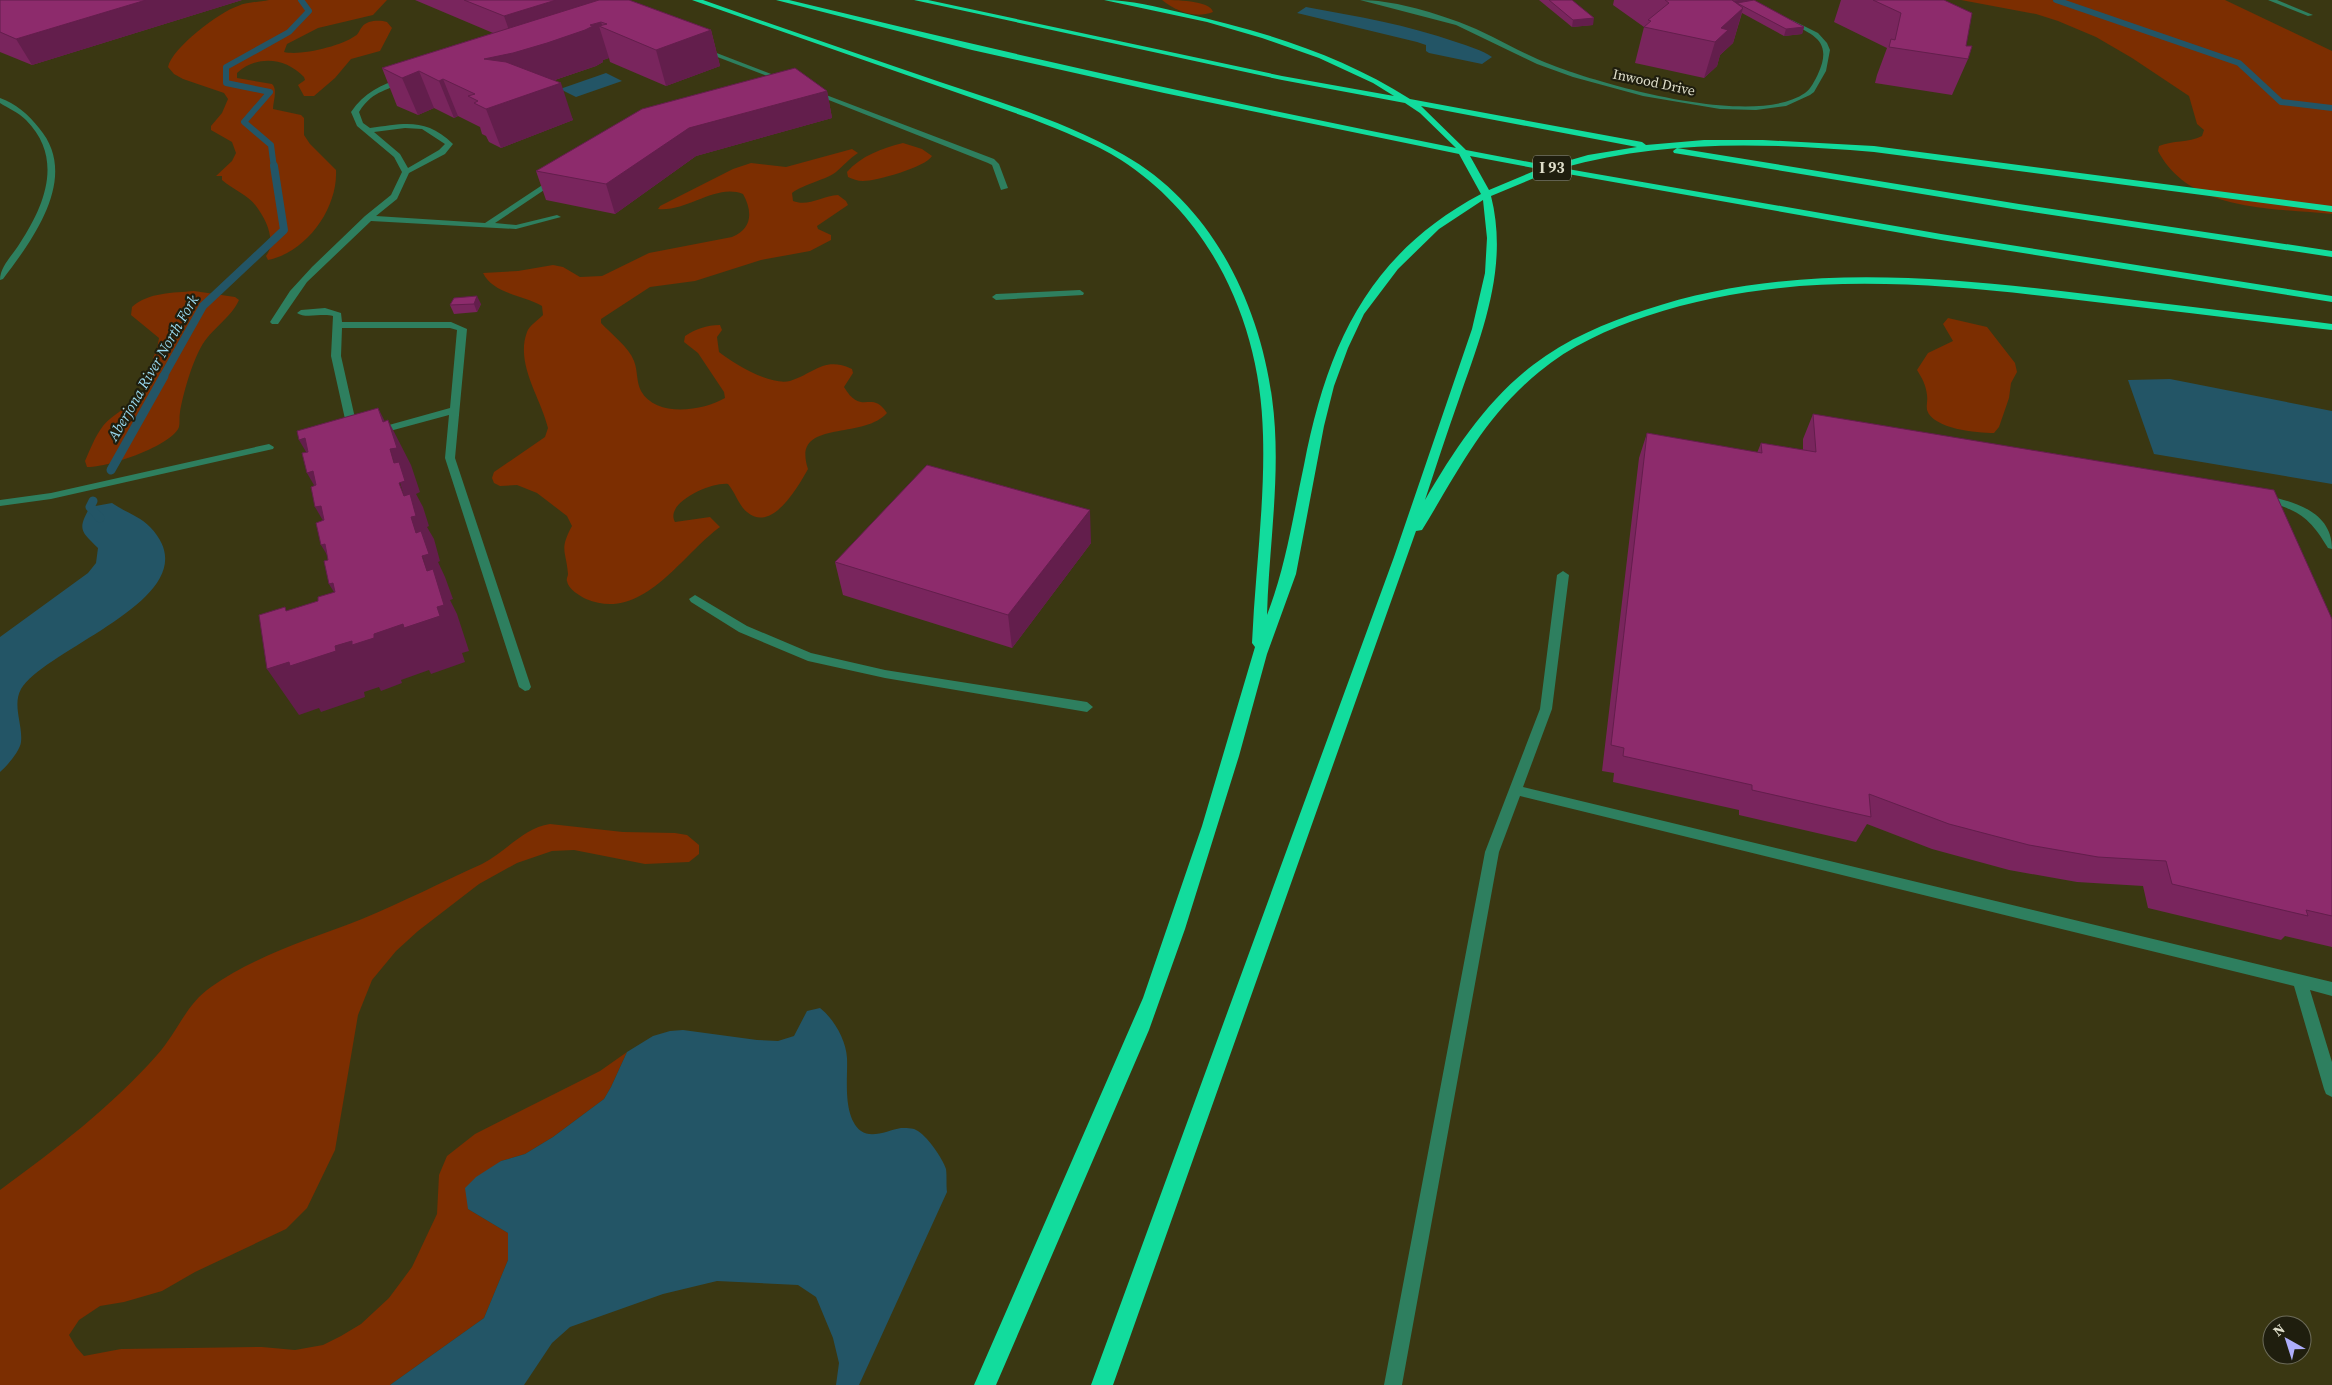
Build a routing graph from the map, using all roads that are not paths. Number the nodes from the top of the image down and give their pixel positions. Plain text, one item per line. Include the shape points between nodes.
1 (696, 0) edge
2 (780, 0) edge
3 (918, 0) edge
4 (1108, 0) edge
5 (1363, 0) edge
6 (2271, 0) edge
7 (2310, 15) dead end
8 (1781, 16) edge
9 (690, 45) edge
10 (416, 75) dead end
11 (786, 82) junction
12 (777, 84) edge
13 (795, 85) edge
14 (804, 88) edge
15 (0, 100) edge
16 (368, 131) junction
17 (406, 172) junction
18 (561, 175) edge
19 (1004, 188) dead end
20 (2332, 209) edge
21 (557, 217) dead end
22 (368, 218) junction
23 (487, 225) junction
24 (2332, 254) edge
25 (0, 276) edge
26 (1080, 293) dead end
27 (996, 297) dead end
28 (2332, 299) edge
29 (301, 313) dead end
30 (275, 322) dead end
31 (338, 325) junction
32 (2332, 327) edge
33 (455, 410) junction
34 (269, 447) dead end
35 (2269, 499) edge
36 (0, 503) edge
37 (2332, 545) edge
38 (1400, 557) junction
39 (1563, 575) dead end
40 (695, 599) dead end
41 (1259, 656) junction
42 (525, 688) dead end
43 (1087, 707) dead end
44 (1515, 790) junction
45 (2300, 981) junction
46 (2332, 989) edge
47 (2332, 1089) edge
48 (985, 1385) edge
49 (1102, 1385) edge
50 (1393, 1385) edge

1 - 41 highway via 1078,135 1140,169 1183,204 1208,237 1233,280 1261,365 1268,418 1270,473
2 - 28 highway, I 93 via 1103,77 1518,162 1900,230
3 - 24 highway, I 93 via 1215,65 1579,134 1914,191
4 - 38 highway via 1209,21 1326,58 1384,85 1436,123 1476,171 1489,214 1492,256 1475,336
5 - 8 street, Inwood Drive via 1457,24 1530,59 1583,79 1729,109 1791,102 1810,93 1816,83 1827,58 1828,47 1824,41
6 - 7 street
9 - 11 street
10 - 16 street via 388,84 365,98 355,112 360,124
11 - 12 street
11 - 13 street
14 - 19 street via 991,161
15 - 25 street via 38,126 48,144 52,161 51,186 44,208 26,242
16 - 17 street via 397,156
16 - 17 street via 424,127 449,144 442,152
17 - 22 street via 401,190 390,204
18 - 23 street
20 - 41 highway via 2047,170 1840,146 1774,142 1710,143 1601,156 1539,172 1490,192 1462,208 1422,239 1388,275 1342,347 1323,409 1288,575
21 - 23 street via 516,227
22 - 23 street
22 - 30 street via 294,289
26 - 27 street
29 - 31 street via 334,312 338,316
31 - 33 street via 451,325 460,328
31 - 33 street via 337,360 355,431 370,433
32 - 38 highway via 1934,281 1853,279 1779,283 1680,301 1592,333 1519,383 1486,416 1461,450
33 - 42 street via 450,458
34 - 36 street via 51,496
35 - 37 street via 2287,503 2311,515 2322,525
38 - 49 highway
39 - 44 street via 1546,709
40 - 43 street via 743,629 818,659 885,674
41 - 48 highway via 1200,859 1151,1001
44 - 45 street
44 - 50 street via 1492,852
45 - 46 street
45 - 47 street

